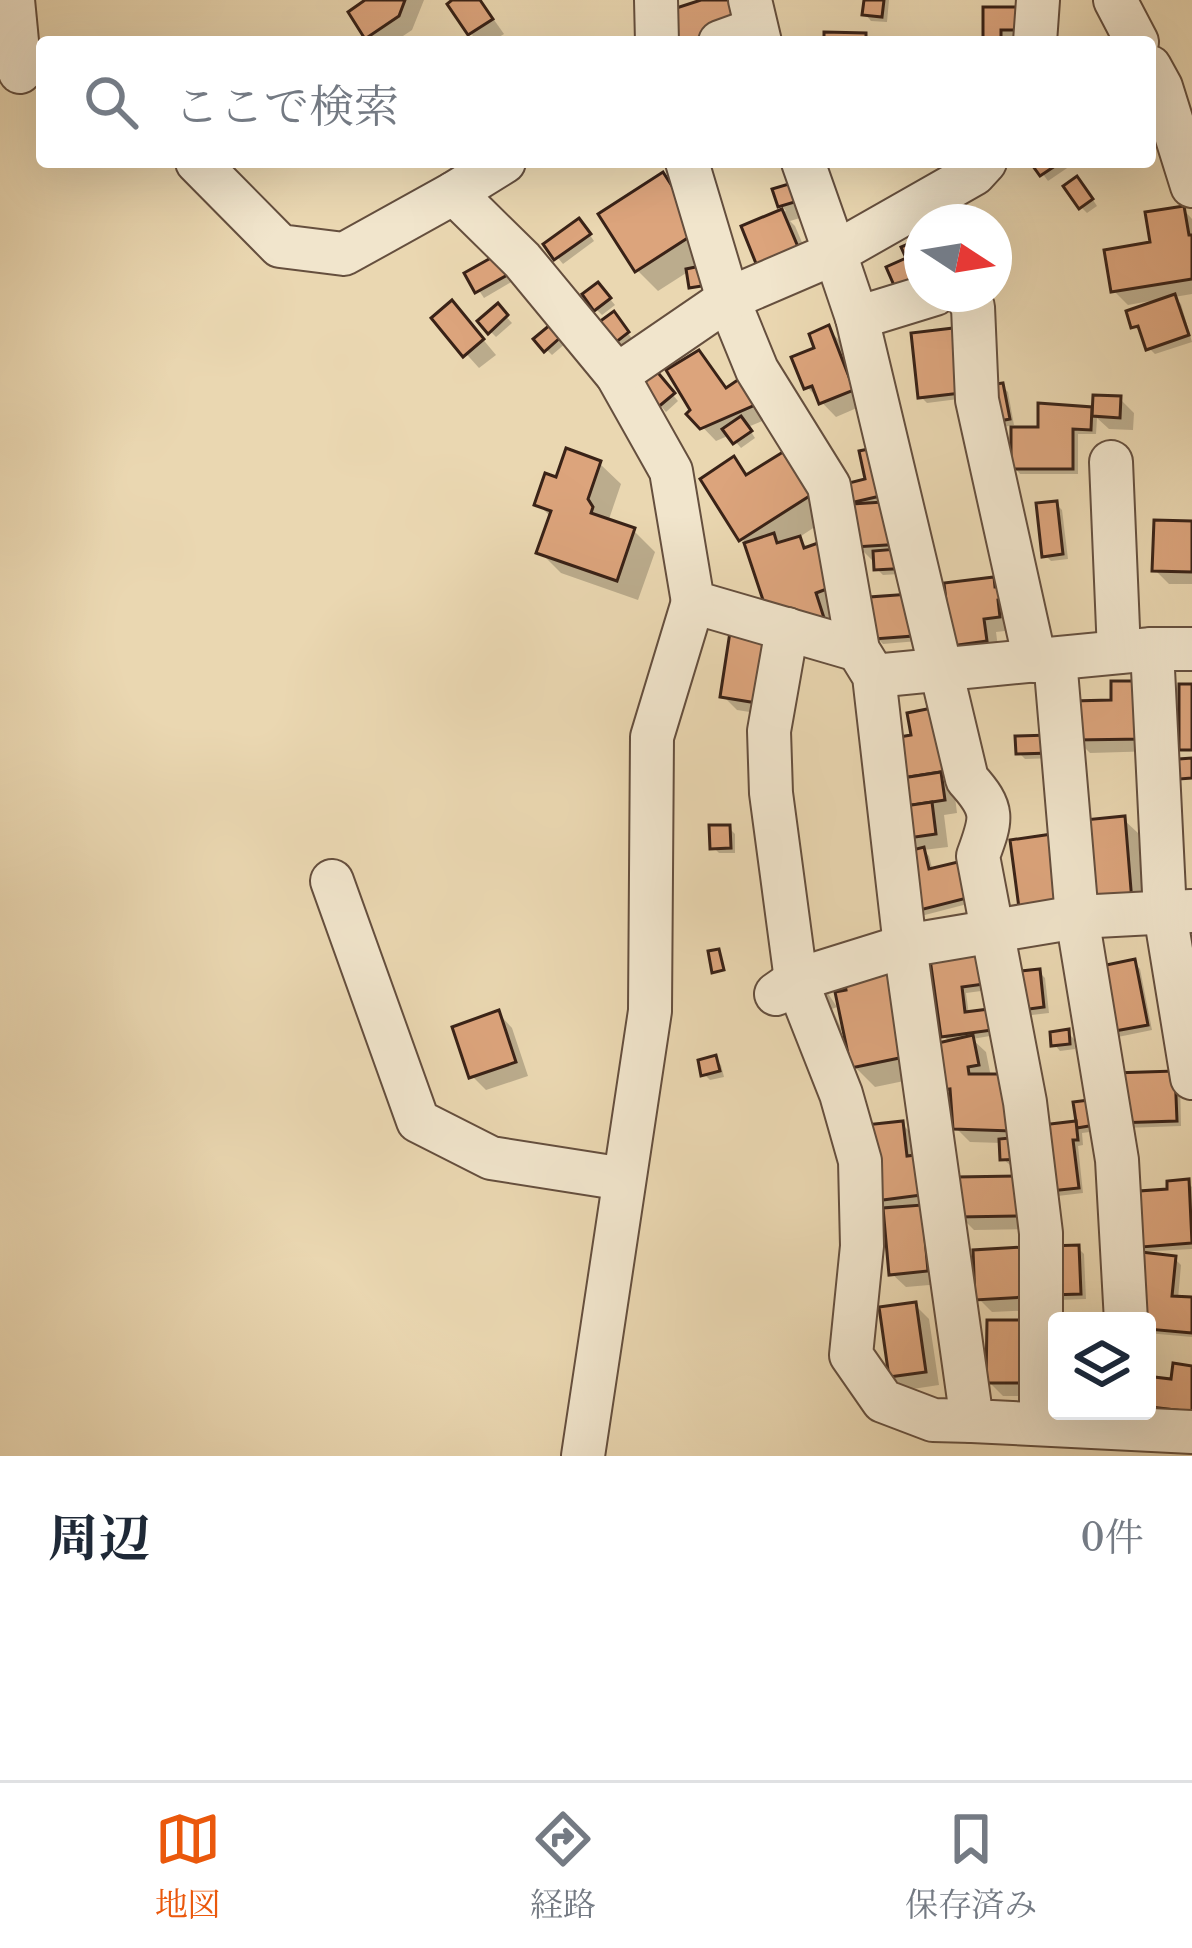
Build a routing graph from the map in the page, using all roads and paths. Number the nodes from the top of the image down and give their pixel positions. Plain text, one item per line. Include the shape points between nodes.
1 (13, 0) edge
2 (656, 0) edge
3 (657, 36) edge
4 (21, 74) edge
5 (1156, 78) edge
6 (203, 168) edge
7 (495, 168) edge
8 (689, 168) edge
9 (805, 168) edge
10 (980, 168) edge
11 (1192, 186) edge
12 (454, 194) junction
13 (835, 253) junction
14 (728, 299) junction
15 (904, 303) edge
16 (973, 312) edge
17 (856, 318) junction
18 (617, 375) junction
19 (1111, 462) dead end
20 (693, 602) junction
21 (788, 629) junction
22 (1154, 650) edge
23 (1045, 660) junction
24 (866, 663) junction
25 (942, 670) junction
26 (332, 881) dead end
27 (1179, 912) edge
28 (1077, 917) junction
29 (994, 931) junction
30 (905, 946) junction
31 (786, 987) junction
32 (1192, 1078) edge
33 (624, 1179) junction
34 (1125, 1312) edge
35 (1125, 1420) edge
36 (971, 1421) junction
37 (1041, 1424) junction
38 (1192, 1432) edge
39 (583, 1456) edge

1 - 4 street
2 - 3 street
5 - 11 street
6 - 12 street via 280,246 344,254
7 - 12 street
8 - 14 street
9 - 13 street
10 - 13 street
12 - 18 street via 522,260
13 - 14 street
13 - 17 street
14 - 18 street
14 - 24 street via 758,370 829,486
15 - 17 street
16 - 23 street via 977,400
17 - 25 street
18 - 20 street via 670,471
19 - 22 street
20 - 21 street
20 - 33 street via 652,737 650,1011
21 - 24 street
21 - 31 street via 770,731
22 - 23 street
22 - 27 street
23 - 25 street
23 - 28 street
24 - 25 street
24 - 30 street
25 - 29 street via 967,778 986,800 991,823 978,856
26 - 33 street via 418,1121 491,1158
27 - 28 street
27 - 32 street
28 - 29 street
28 - 34 street via 1117,1160
29 - 30 street
29 - 37 street via 1041,1233
30 - 31 street
30 - 36 street
31 - 36 street via 841,1094 860,1161 851,1355 883,1401 933,1420
33 - 39 street
35 - 37 street
35 - 38 street
36 - 37 street

